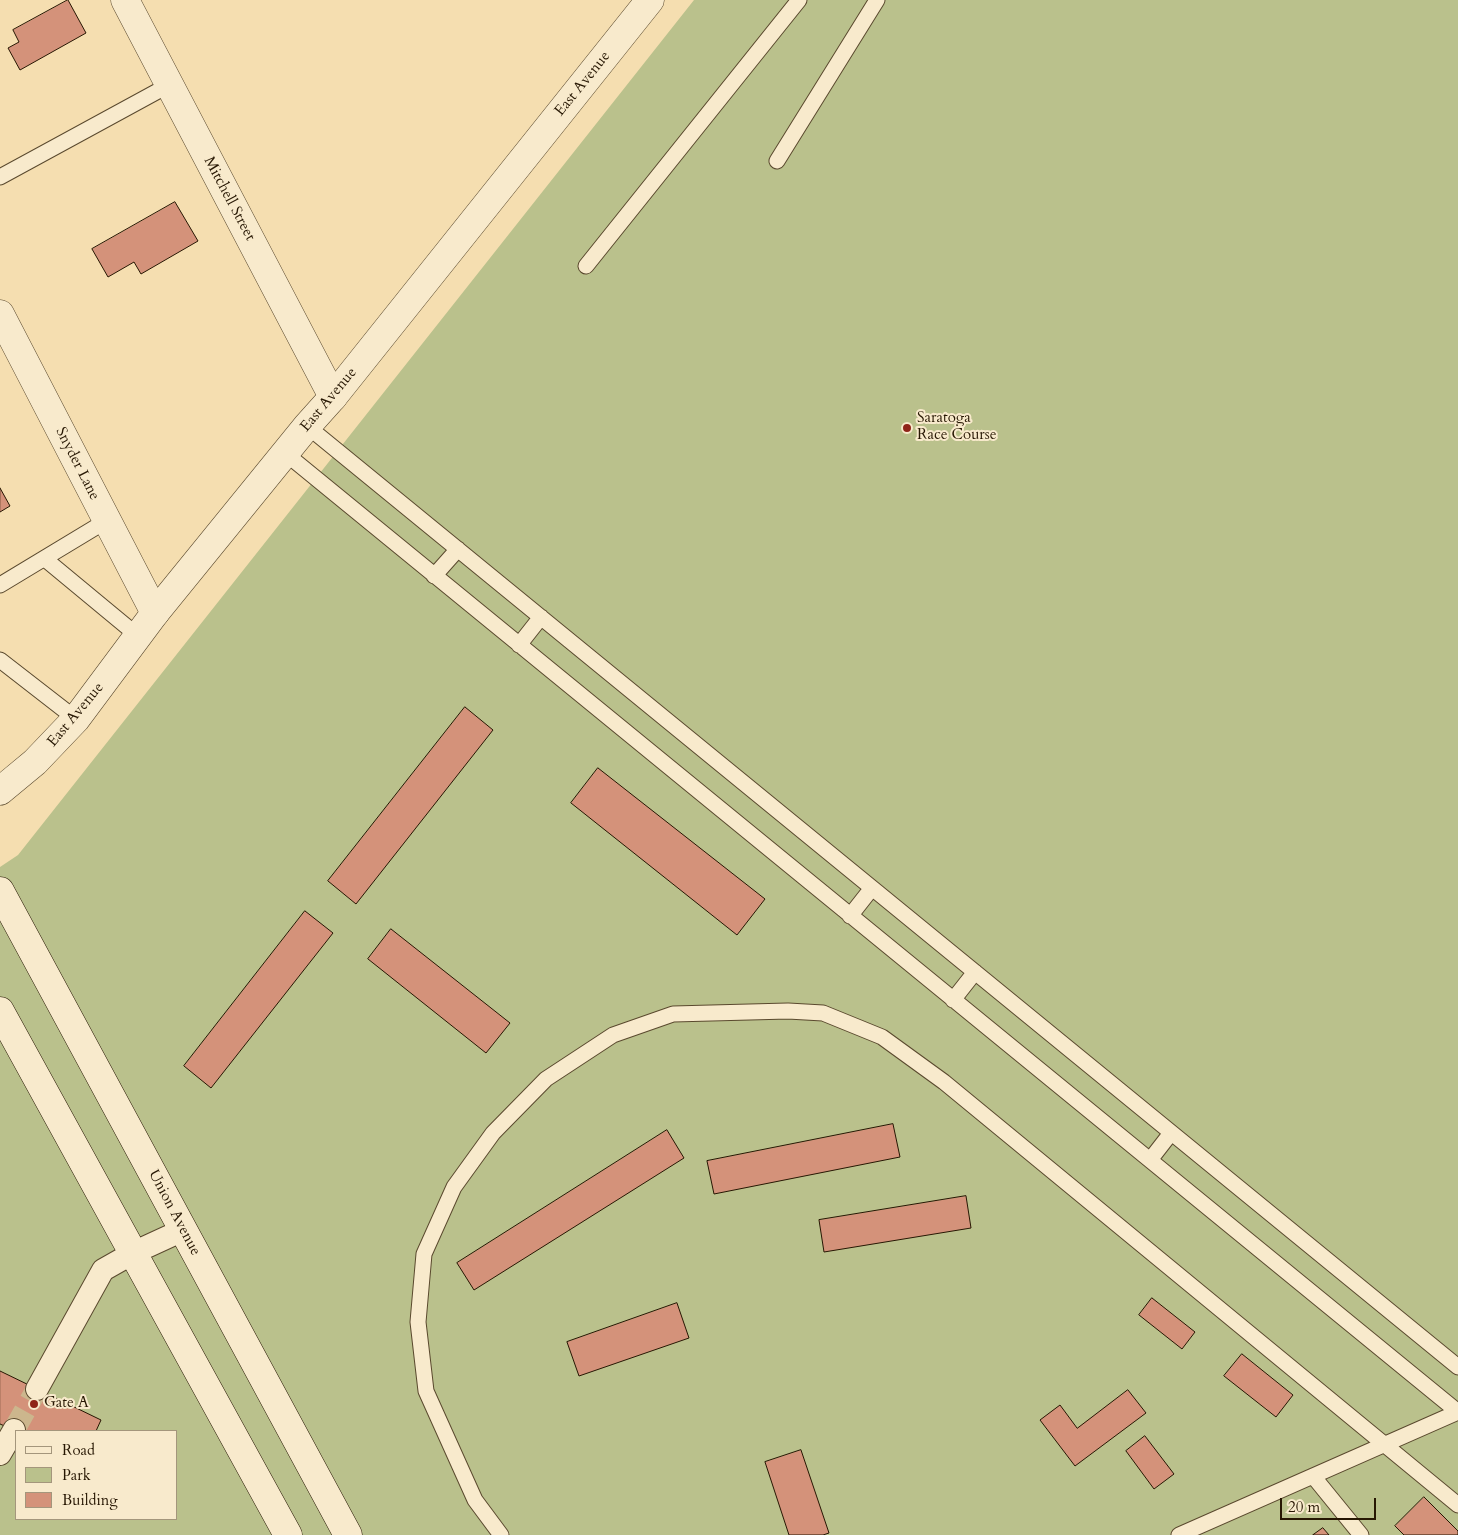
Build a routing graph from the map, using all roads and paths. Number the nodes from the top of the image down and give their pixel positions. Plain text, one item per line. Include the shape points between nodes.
1 (125, 0) edge
2 (650, 0) edge
3 (799, 0) edge
4 (877, 0) edge
5 (169, 85) junction
6 (777, 160) dead end
7 (0, 177) edge
8 (586, 266) dead end
9 (0, 314) edge
10 (333, 397) junction
11 (307, 426) junction
12 (285, 454) junction
13 (106, 521) junction
14 (458, 549) junction
15 (45, 559) junction
16 (434, 576) junction
17 (0, 585) edge
18 (155, 613) junction
19 (541, 617) junction
20 (138, 636) junction
21 (519, 645) junction
22 (0, 660) edge
23 (76, 719) junction
24 (0, 791) edge
25 (872, 888) junction
26 (0, 891) edge
27 (850, 916) junction
28 (976, 972) junction
29 (953, 1000) junction
30 (0, 1011) edge
31 (1172, 1133) junction
32 (1150, 1160) junction
33 (183, 1230) junction
34 (133, 1254) junction
35 (1458, 1367) edge
36 (37, 1389) tunnel mouth
37 (1458, 1412) edge
38 (14, 1430) dead end
39 (1384, 1444) junction
40 (0, 1454) edge
41 (1312, 1476) junction
42 (1458, 1505) edge
43 (288, 1535) edge
44 (348, 1535) edge
45 (502, 1535) edge
46 (1179, 1535) edge
47 (1360, 1535) edge

1 - 5 street, Mitchell Street
2 - 10 street, East Avenue
3 - 8 lane
4 - 6 lane
5 - 7 lane
5 - 10 street, Mitchell Street
9 - 13 street, Snyder Lane
10 - 11 street, East Avenue
11 - 12 street, East Avenue
11 - 14 lane
12 - 16 lane
12 - 18 street, East Avenue
13 - 15 lane
13 - 18 street, Snyder Lane
14 - 16 lane
14 - 19 lane
15 - 17 lane
15 - 20 lane
16 - 21 lane
18 - 20 street, East Avenue
19 - 21 lane
19 - 25 lane
20 - 23 street, East Avenue
21 - 27 lane
22 - 23 lane
23 - 24 street, East Avenue via 35,762
25 - 27 lane
25 - 28 lane
26 - 33 street, Union Avenue
27 - 29 lane
28 - 29 lane
28 - 31 lane
29 - 32 lane
30 - 34 street
31 - 32 lane
31 - 35 lane
32 - 37 lane
33 - 34 street
33 - 44 street, Union Avenue
34 - 36 street via 103,1270
34 - 43 street
37 - 39 lane
38 - 40 street
39 - 41 lane
39 - 42 lane
39 - 45 lane via 944,1082 882,1036 823,1013 788,1010 673,1014 613,1035 546,1079 493,1133 454,1187 424,1254 418,1322 426,1391 475,1500
41 - 46 lane
41 - 47 lane

